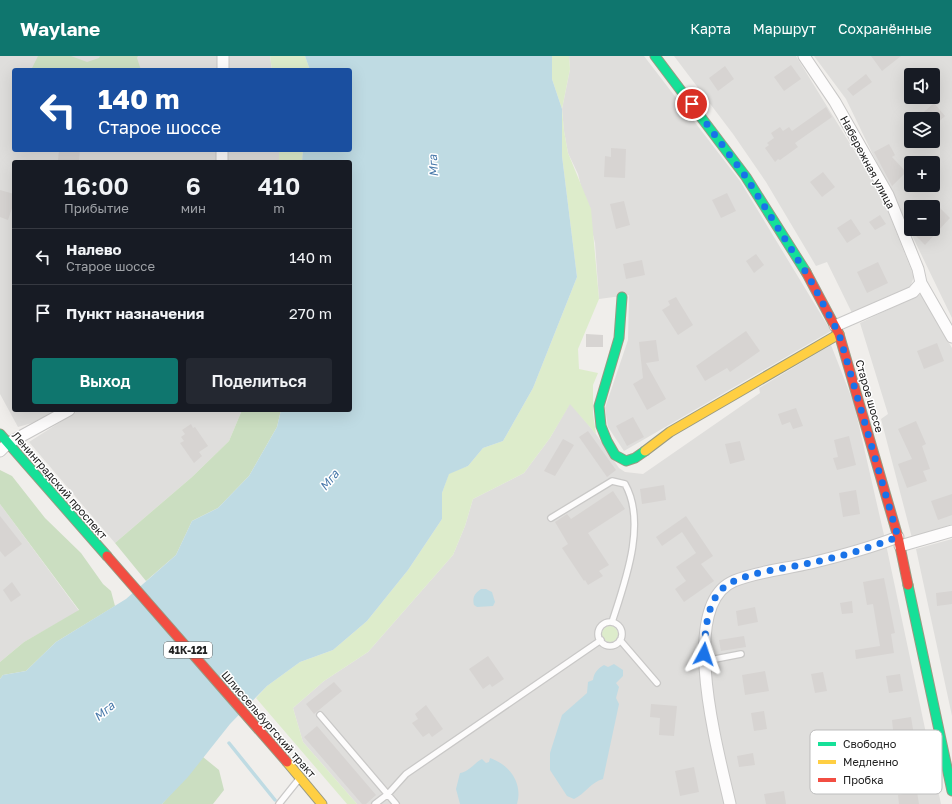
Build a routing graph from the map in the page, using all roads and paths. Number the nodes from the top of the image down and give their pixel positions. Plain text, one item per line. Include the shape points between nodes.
1 (223, 56) edge
2 (655, 56) edge
3 (804, 56) edge
4 (223, 68) edge
5 (921, 283) junction
6 (622, 297) dead end
7 (837, 330) junction
8 (952, 337) edge
9 (66, 412) edge
10 (0, 434) edge
11 (4, 448) edge
12 (551, 518) dead end
13 (952, 531) edge
14 (899, 542) junction
15 (101, 551) joint
16 (612, 622) junction
17 (601, 640) junction
18 (620, 640) junction
19 (741, 654) dead end
20 (704, 661) junction
21 (657, 683) dead end
22 (320, 715) dead end
23 (939, 730) edge
24 (942, 744) edge
25 (300, 778) junction
26 (952, 791) edge
27 (388, 794) junction
28 (279, 804) edge
29 (322, 804) edge
30 (375, 804) edge
31 (396, 804) edge
32 (730, 804) edge

1 - 4 street
2 - 7 street, Старое шоссе via 746,177 810,279
3 - 5 street, Набережная улица via 835,102 888,195 918,269
5 - 7 street via 913,292
5 - 8 street, Набережная улица
6 - 7 street via 619,338 599,406 601,426 607,441 616,455 626,461 635,458 670,432
7 - 14 street, Старое шоссе
9 - 11 street
10 - 11 street, Ленинградский проспект / 41К-121
11 - 15 street, Ленинградский проспект / 41К-121
12 - 16 lane via 612,481 625,484 630,494 634,521 632,549
13 - 14 street
14 - 20 street via 733,581 720,591 712,606 706,623
14 - 23 street, Старое шоссе
15 - 25 street, Шлиссельбургский тракт / 41К-121
16 - 17 lane via 600,627
16 - 18 lane via 622,631
17 - 18 lane via 613,645
17 - 27 lane via 406,774
18 - 21 lane
19 - 20 lane
20 - 32 street via 713,727
22 - 27 lane
24 - 26 street, Старое шоссе
25 - 28 lane
25 - 29 street, Шлиссельбургский тракт / 41К-121
27 - 30 lane
27 - 31 lane

